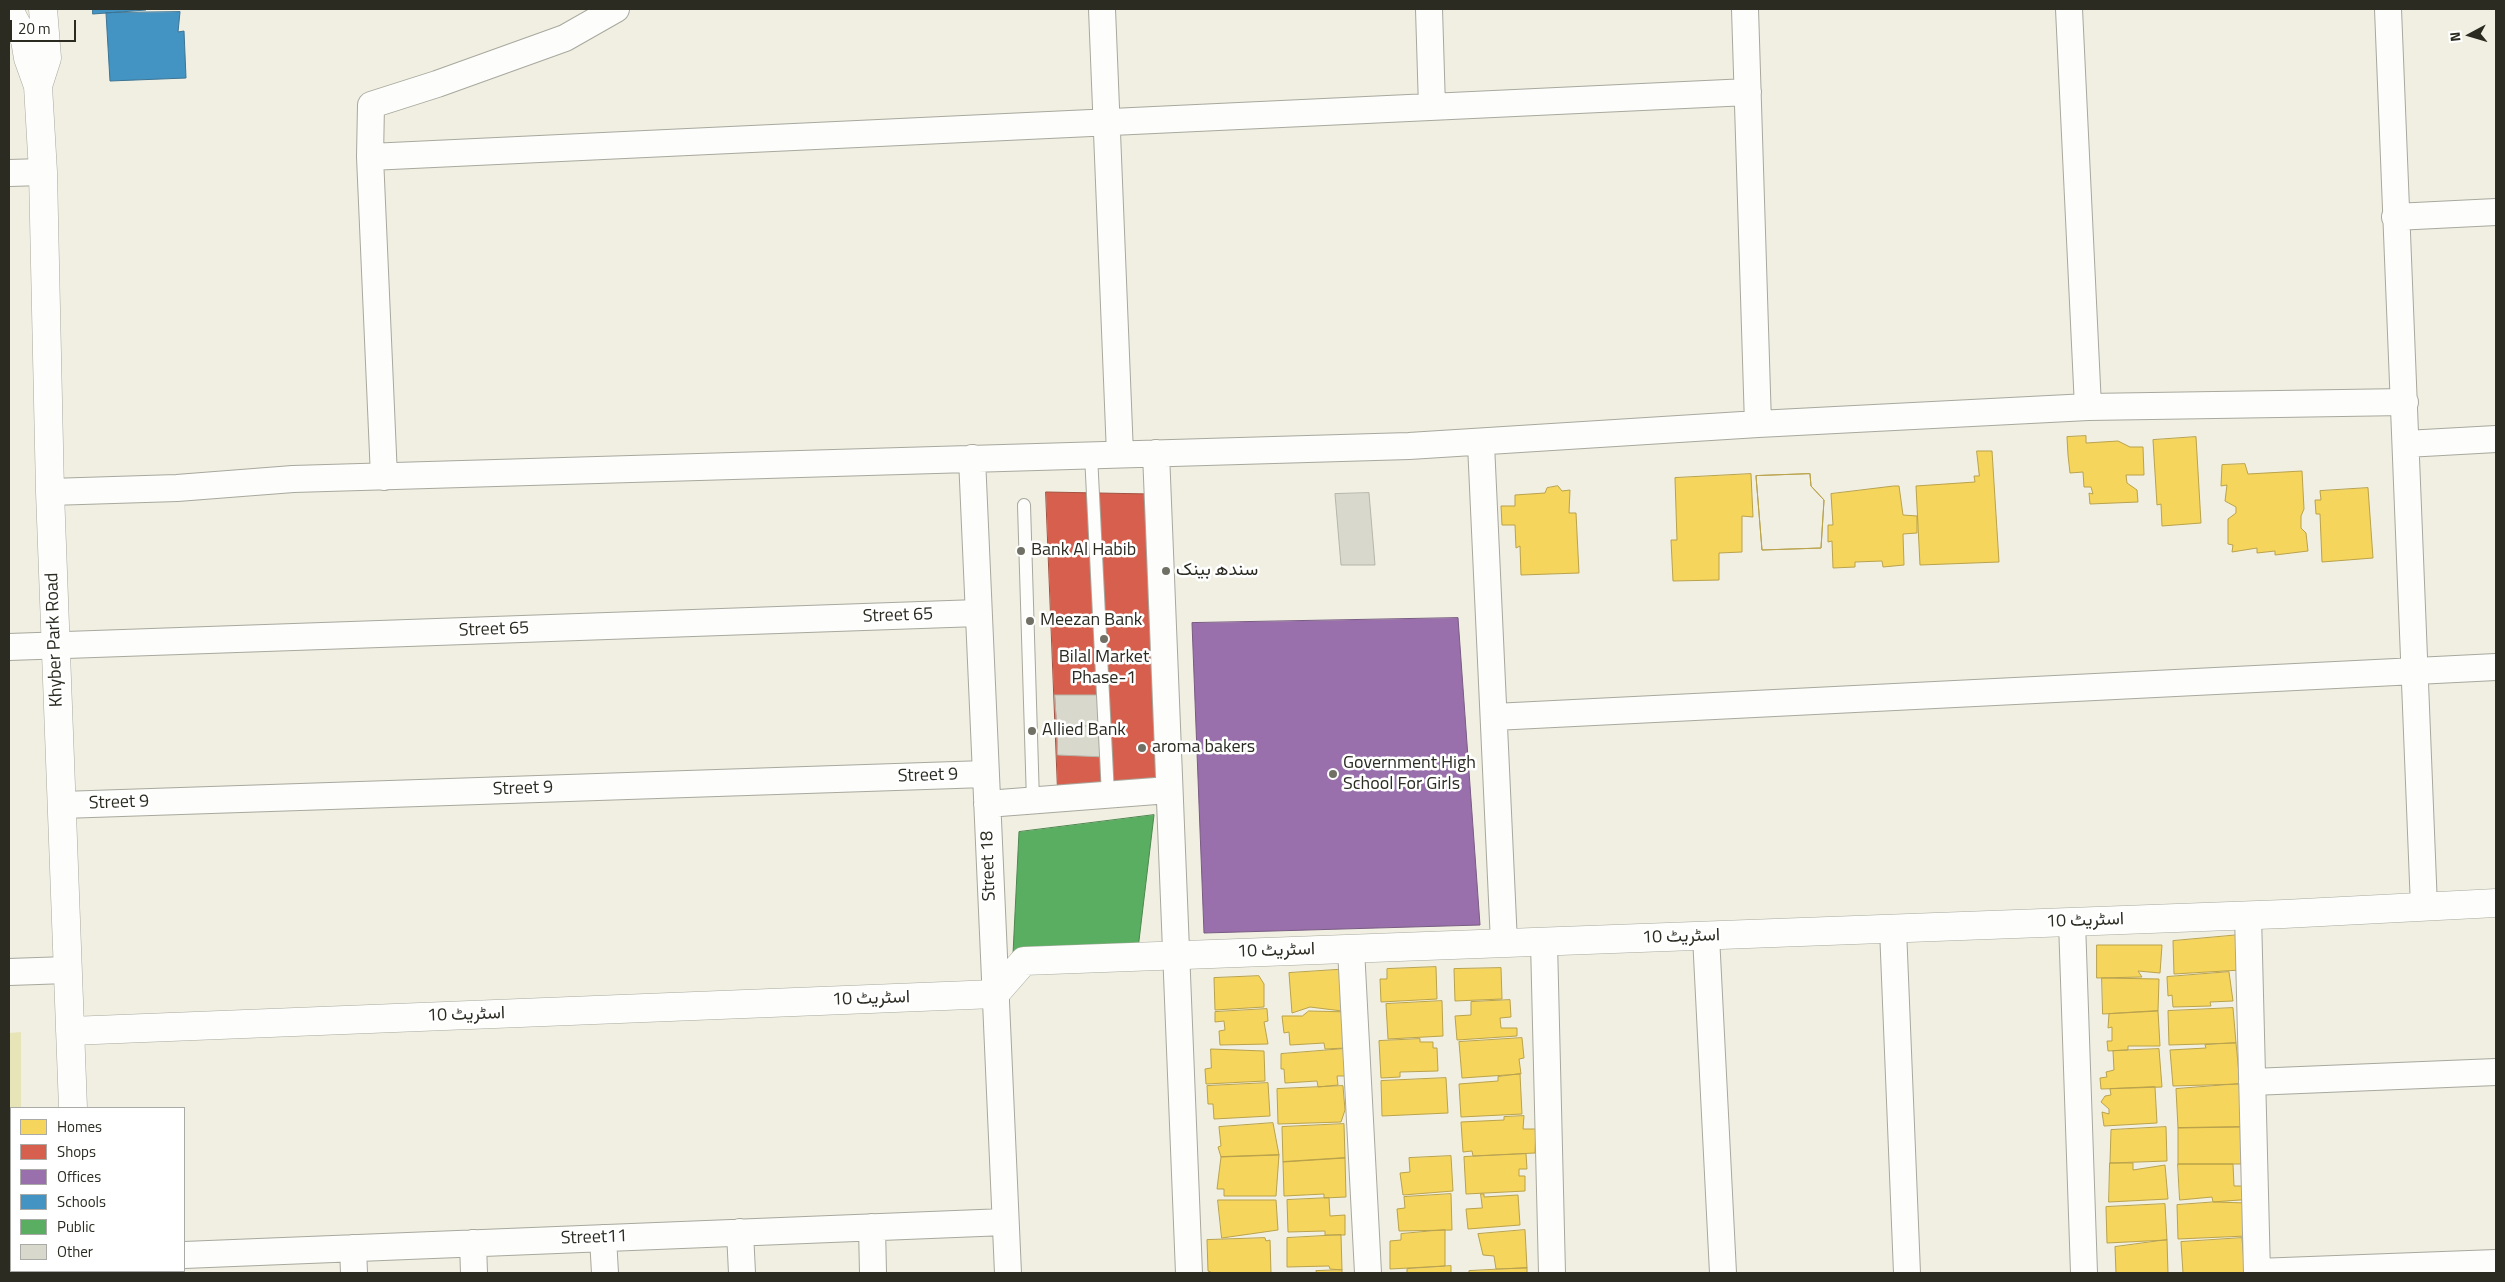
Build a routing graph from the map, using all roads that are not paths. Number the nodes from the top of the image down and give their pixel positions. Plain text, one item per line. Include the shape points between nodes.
1 (43, 9) edge
2 (616, 9) edge
3 (1102, 9) edge
4 (1429, 9) edge
5 (1745, 9) edge
6 (2068, 9) edge
7 (2388, 9) edge
8 (9, 10) edge
9 (38, 86) junction
10 (1748, 92) junction
11 (1432, 107) junction
12 (1107, 122) junction
13 (370, 157) junction
14 (43, 172) junction
15 (9, 173) edge
16 (2496, 212) edge
17 (2395, 217) junction
18 (2405, 402) junction
19 (2088, 407) junction
20 (1758, 424) junction
21 (2496, 439) edge
22 (1481, 444) junction
23 (2406, 444) junction
24 (1120, 454) junction
25 (1156, 454) junction
26 (1091, 455) junction
27 (972, 458) junction
28 (384, 477) junction
29 (50, 492) junction
30 (1024, 505) dead end
31 (978, 613) junction
32 (56, 645) junction
33 (9, 647) edge
34 (2496, 667) edge
35 (2415, 670) junction
36 (1494, 717) junction
37 (985, 774) junction
38 (1169, 790) junction
39 (1108, 795) junction
40 (1033, 800) junction
41 (987, 804) junction
42 (62, 805) junction
43 (2496, 903) edge
44 (2424, 907) junction
45 (2248, 916) junction
46 (2072, 922) junction
47 (1893, 929) junction
48 (1706, 936) junction
49 (1544, 942) junction
50 (1504, 943) junction
51 (1351, 949) junction
52 (1176, 955) junction
53 (67, 970) junction
54 (9, 972) edge
55 (995, 994) junction
56 (70, 1032) junction
57 (2496, 1072) edge
58 (2252, 1082) junction
59 (73, 1107) edge
60 (1005, 1222) junction
61 (872, 1227) junction
62 (740, 1232) junction
63 (603, 1238) junction
64 (473, 1243) junction
65 (353, 1248) junction
66 (185, 1255) edge
67 (224, 1263) edge
68 (2496, 1263) edge
69 (2425, 1270) edge
70 (354, 1273) edge
71 (474, 1273) edge
72 (605, 1273) edge
73 (742, 1273) edge
74 (874, 1273) edge
75 (1008, 1273) edge
76 (1189, 1273) edge
77 (1368, 1273) edge
78 (1552, 1273) edge
79 (1723, 1273) edge
80 (1907, 1273) edge
81 (2084, 1273) edge
82 (2257, 1273) edge

1 - 9 street via 47,58
2 - 13 street via 565,38 371,105
3 - 12 street
4 - 11 street
5 - 10 street
6 - 19 street
7 - 17 street
8 - 9 street via 25,40
9 - 14 street, Khyber Park Road
10 - 11 street
10 - 20 street
11 - 12 street
12 - 13 street
12 - 24 street
13 - 28 street
14 - 15 street
14 - 29 street, Khyber Park Road
16 - 17 street
17 - 18 street
18 - 19 street
18 - 23 street
19 - 20 street
20 - 22 street
21 - 23 street
22 - 25 street
22 - 36 street
23 - 35 street
24 - 25 street
24 - 26 street
25 - 38 street
26 - 27 street
26 - 39 lane
27 - 28 street
27 - 31 street, Street 18
28 - 29 street
29 - 32 street, Khyber Park Road
30 - 40 lane
31 - 32 street, Street 65
31 - 37 street, Street 18
32 - 33 street, Street 65
32 - 42 street, Khyber Park Road
34 - 35 street
35 - 36 street
35 - 44 street
36 - 50 street
37 - 41 street, Street 18
37 - 42 street, Street 9
38 - 39 street
38 - 52 street
39 - 40 street
40 - 41 street
41 - 55 street, Street 18
42 - 53 street, Khyber Park Road
43 - 44 street, اسٹریٹ 10
44 - 45 street, اسٹریٹ 10
45 - 46 street, اسٹریٹ 10
45 - 58 street
46 - 47 street, اسٹریٹ 10
46 - 81 street
47 - 48 street, اسٹریٹ 10
47 - 80 street
48 - 49 street, اسٹریٹ 10
48 - 79 street
49 - 50 street, اسٹریٹ 10
49 - 78 street
50 - 51 street, اسٹریٹ 10
51 - 52 street, اسٹریٹ 10
51 - 77 street
52 - 55 street, اسٹریٹ 10 via 1024,961
52 - 76 street
53 - 54 street
53 - 56 street, Khyber Park Road
55 - 56 street, اسٹریٹ 10
55 - 60 street, Street 18
56 - 59 street, Khyber Park Road
57 - 58 street
58 - 82 street
60 - 61 street, Street11
60 - 75 street, Street 18
61 - 62 street, Street11
61 - 74 street
62 - 63 street, Street11
62 - 73 street
63 - 64 street, Street11
63 - 72 street
64 - 65 street, Street11
64 - 71 street
65 - 67 street, Street11
65 - 70 street
66 - 67 street, Street11
68 - 69 street
69 - 82 street

